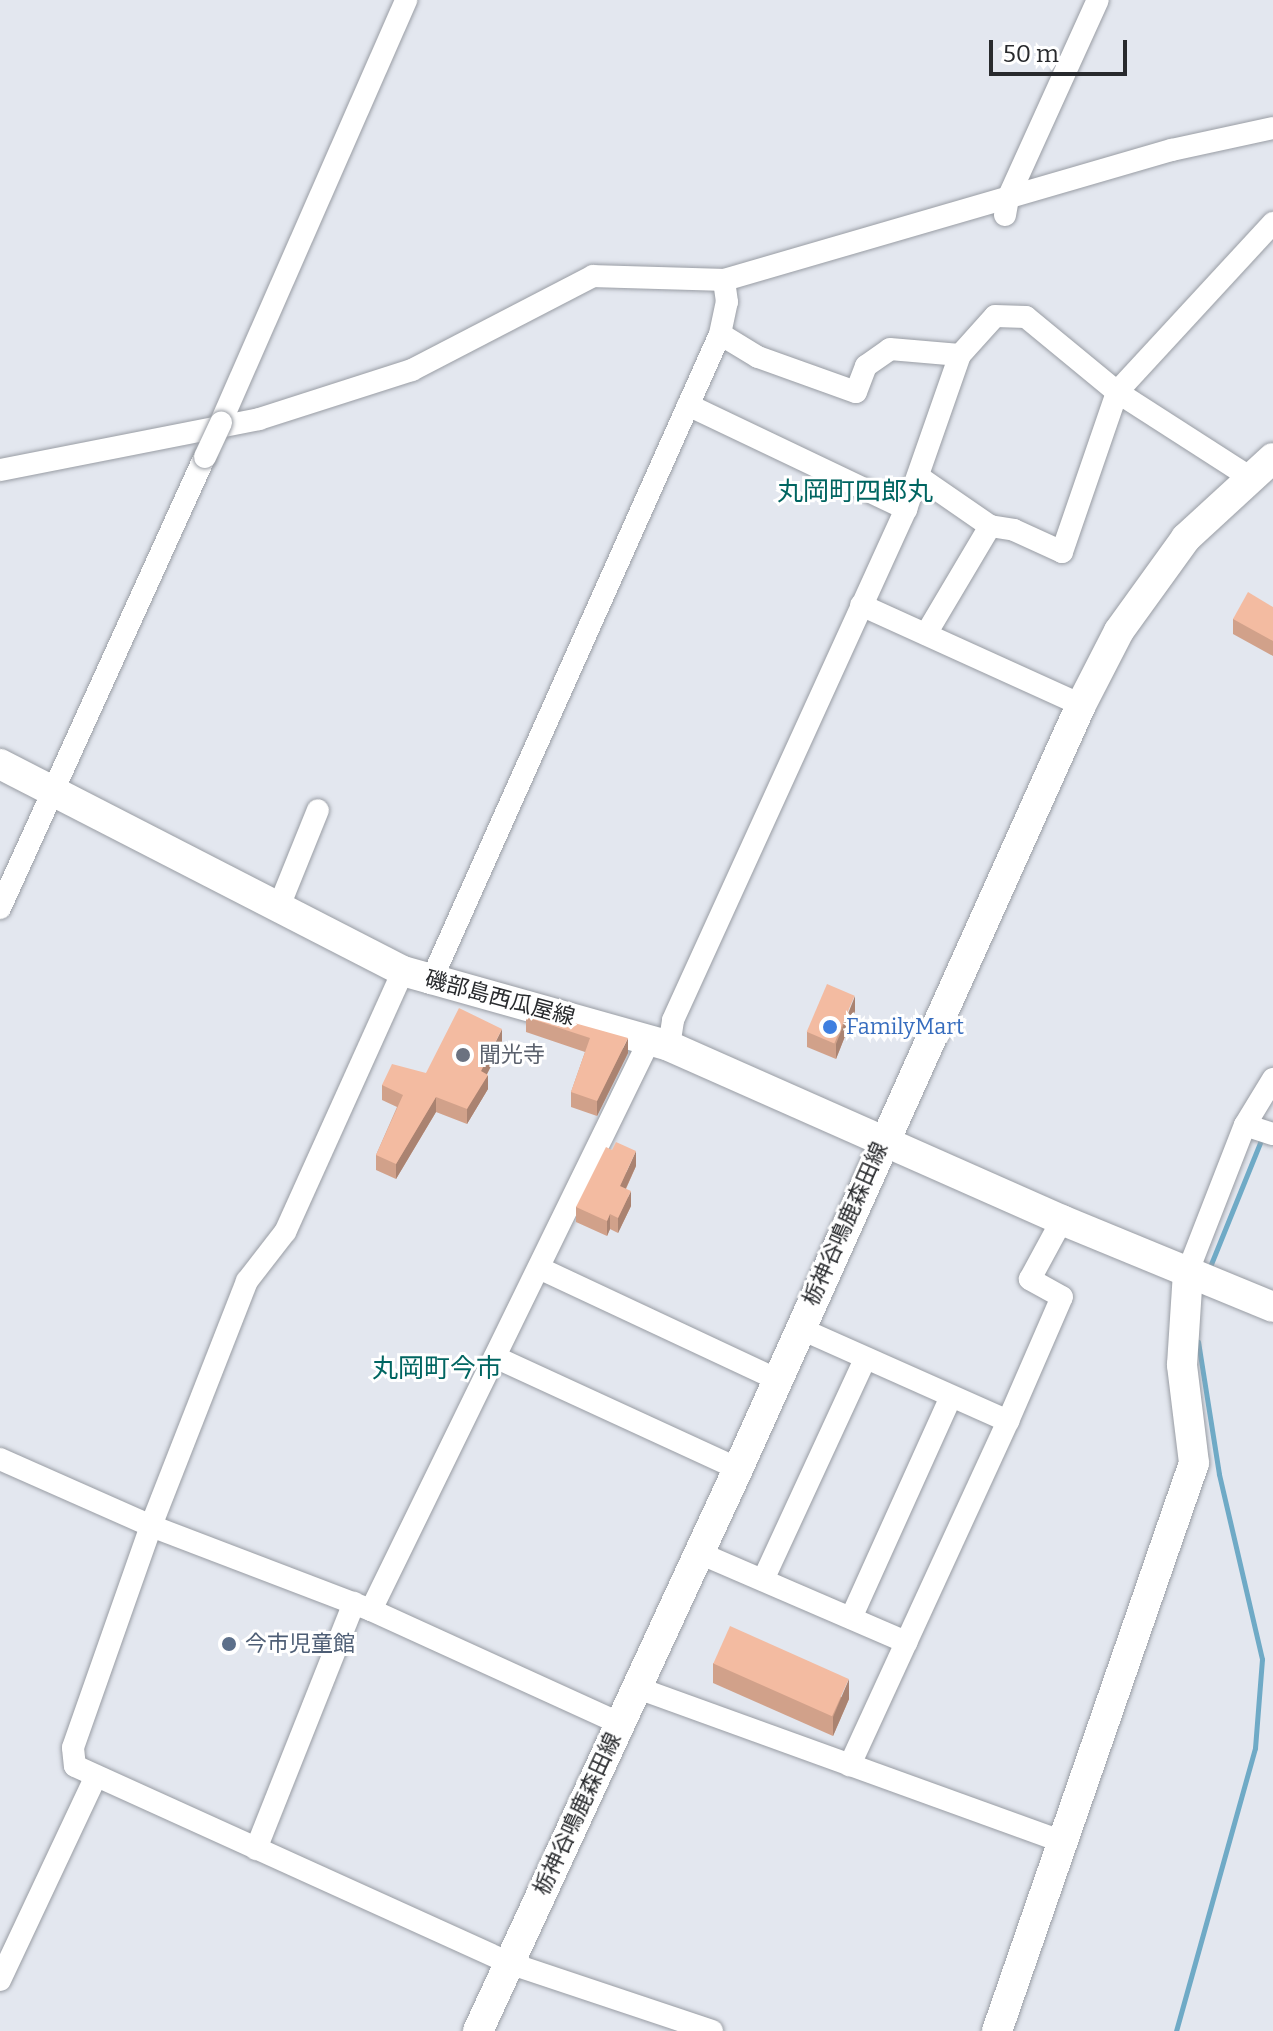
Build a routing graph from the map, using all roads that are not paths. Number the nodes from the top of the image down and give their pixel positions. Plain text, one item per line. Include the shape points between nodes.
1 (406, 0) edge
2 (1098, 0) edge
3 (1273, 128) edge
4 (1007, 206) junction
5 (1273, 223) edge
6 (726, 291) junction
7 (720, 334) junction
8 (960, 355) junction
9 (1117, 392) junction
10 (688, 405) junction
11 (1273, 458) edge
12 (0, 470) edge
13 (1248, 476) junction
14 (919, 477) junction
15 (906, 509) junction
16 (990, 526) junction
17 (861, 605) junction
18 (926, 634) junction
19 (1081, 705) junction
20 (0, 764) edge
21 (53, 790) junction
22 (318, 810) dead end
23 (280, 904) junction
24 (0, 908) edge
25 (416, 977) junction
26 (660, 1043) junction
27 (1273, 1079) edge
28 (1245, 1125) junction
29 (1273, 1134) edge
30 (884, 1138) junction
31 (1062, 1220) junction
32 (539, 1268) junction
33 (1200, 1276) junction
34 (1273, 1307) edge
35 (799, 1328) junction
36 (495, 1357) junction
37 (865, 1359) junction
38 (776, 1379) junction
39 (951, 1397) junction
40 (1008, 1421) junction
41 (0, 1459) edge
42 (738, 1469) junction
43 (151, 1526) junction
44 (697, 1552) junction
45 (763, 1580) junction
46 (362, 1606) junction
47 (851, 1618) junction
48 (906, 1642) junction
49 (635, 1687) junction
50 (619, 1723) junction
51 (850, 1765) junction
52 (95, 1778) junction
53 (1066, 1843) junction
54 (256, 1849) junction
55 (509, 1963) junction
56 (0, 1980) edge
57 (478, 2031) edge
58 (712, 2031) edge
59 (997, 2031) edge

1 - 21 street, bridge
2 - 4 street
3 - 4 street via 1172,150
4 - 6 street
5 - 9 street
6 - 7 street
6 - 12 street via 593,276 412,370 259,419
7 - 8 street via 758,357 856,392 866,366 890,349
7 - 10 street
8 - 9 street via 995,316 1026,317
8 - 14 street
9 - 13 street
9 - 16 street via 1062,552 1014,530
10 - 15 street
10 - 25 street
11 - 13 main road, 栃神谷鳴鹿森田線
13 - 19 main road, 栃神谷鳴鹿森田線 via 1186,538 1119,631
14 - 15 street
14 - 16 street
15 - 17 street
16 - 18 street
17 - 18 street
17 - 26 street
18 - 19 street
19 - 30 main road, 栃神谷鳴鹿森田線
20 - 21 main road, 磯部島西瓜屋線
21 - 23 main road, 磯部島西瓜屋線
21 - 24 street
22 - 23 street
23 - 25 main road, 磯部島西瓜屋線
25 - 26 main road, 磯部島西瓜屋線
25 - 43 street via 285,1232 247,1281
26 - 30 main road, 磯部島西瓜屋線
26 - 32 street
27 - 28 street
28 - 29 street
28 - 33 street
30 - 31 main road, 磯部島西瓜屋線
30 - 35 main road, 栃神谷鳴鹿森田線
31 - 33 main road, 磯部島西瓜屋線
31 - 40 street via 1030,1279 1062,1297
32 - 36 street
32 - 38 street
33 - 34 main road, 磯部島西瓜屋線
33 - 53 main road via 1182,1365 1194,1463
35 - 37 street
35 - 38 main road, 栃神谷鳴鹿森田線
36 - 42 street
36 - 46 street
37 - 39 street
37 - 45 street
38 - 42 main road, 栃神谷鳴鹿森田線
39 - 40 street
39 - 47 street
40 - 48 street
41 - 43 street
42 - 44 main road, 栃神谷鳴鹿森田線
43 - 46 street
43 - 52 street via 73,1748 75,1766
44 - 45 street
44 - 49 main road, 栃神谷鳴鹿森田線
45 - 47 street
46 - 50 street
46 - 54 street
47 - 48 street
48 - 51 street
49 - 50 main road, 栃神谷鳴鹿森田線
49 - 51 street
50 - 55 main road, 栃神谷鳴鹿森田線
51 - 53 street
52 - 54 street
52 - 56 street
53 - 59 main road
54 - 55 street
55 - 57 main road, 栃神谷鳴鹿森田線
55 - 58 street

